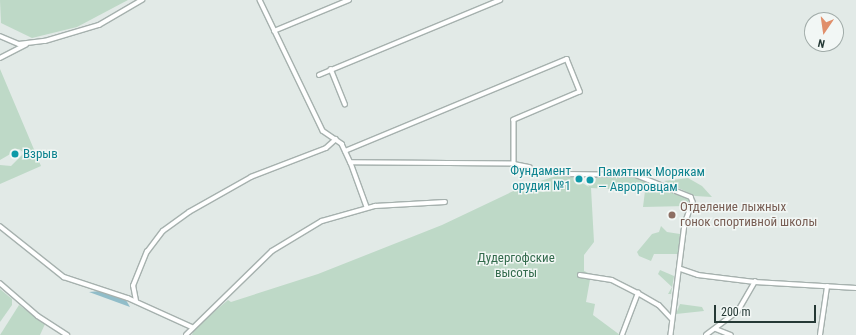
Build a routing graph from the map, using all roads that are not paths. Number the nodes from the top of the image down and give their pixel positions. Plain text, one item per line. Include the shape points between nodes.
1 (142, 0) edge
2 (260, 0) edge
3 (349, 0) edge
4 (500, 0) edge
5 (274, 31) junction
6 (0, 36) edge
7 (8, 42) junction
8 (26, 45) junction
9 (9, 53) junction
10 (0, 58) edge
11 (331, 70) junction
12 (319, 75) dead end
13 (345, 104) dead end
14 (336, 139) junction
15 (345, 151) junction
16 (351, 163) junction
17 (514, 164) junction
18 (530, 167) dead end
19 (565, 174) dead end
20 (445, 202) dead end
21 (367, 207) junction
22 (0, 226) edge
23 (681, 269) junction
24 (580, 275) dead end
25 (755, 282) junction
26 (0, 283) edge
27 (827, 287) junction
28 (856, 288) edge
29 (638, 292) junction
30 (136, 301) junction
31 (671, 318) junction
32 (192, 327) junction
33 (716, 329) junction
34 (67, 335) edge
35 (186, 335) edge
36 (622, 335) edge
37 (671, 335) edge
38 (706, 335) edge
39 (731, 335) edge
40 (820, 335) edge

1 - 8 street via 99,25
2 - 5 street
3 - 5 street
4 - 11 street
5 - 14 street via 323,131
6 - 7 street
7 - 8 street
7 - 9 street
8 - 9 street
9 - 10 street
11 - 12 street
11 - 13 street
14 - 15 street
14 - 30 street via 326,148 251,177 189,212 163,231 147,252 133,286
15 - 16 street
15 - 17 street via 567,59 580,92 514,120
16 - 17 street
16 - 21 street
17 - 18 street
19 - 23 street via 636,175 687,194 693,202 685,224
20 - 21 street
21 - 32 street via 322,221 272,251 217,308
22 - 30 street via 64,277
23 - 25 street via 698,275
23 - 31 street
24 - 29 street via 612,280
25 - 27 street
25 - 33 street via 738,311
26 - 34 street via 38,316
27 - 28 street
27 - 40 street
29 - 31 street via 659,305
29 - 36 street
30 - 32 street
31 - 37 street
32 - 35 street
33 - 38 street
33 - 39 street

